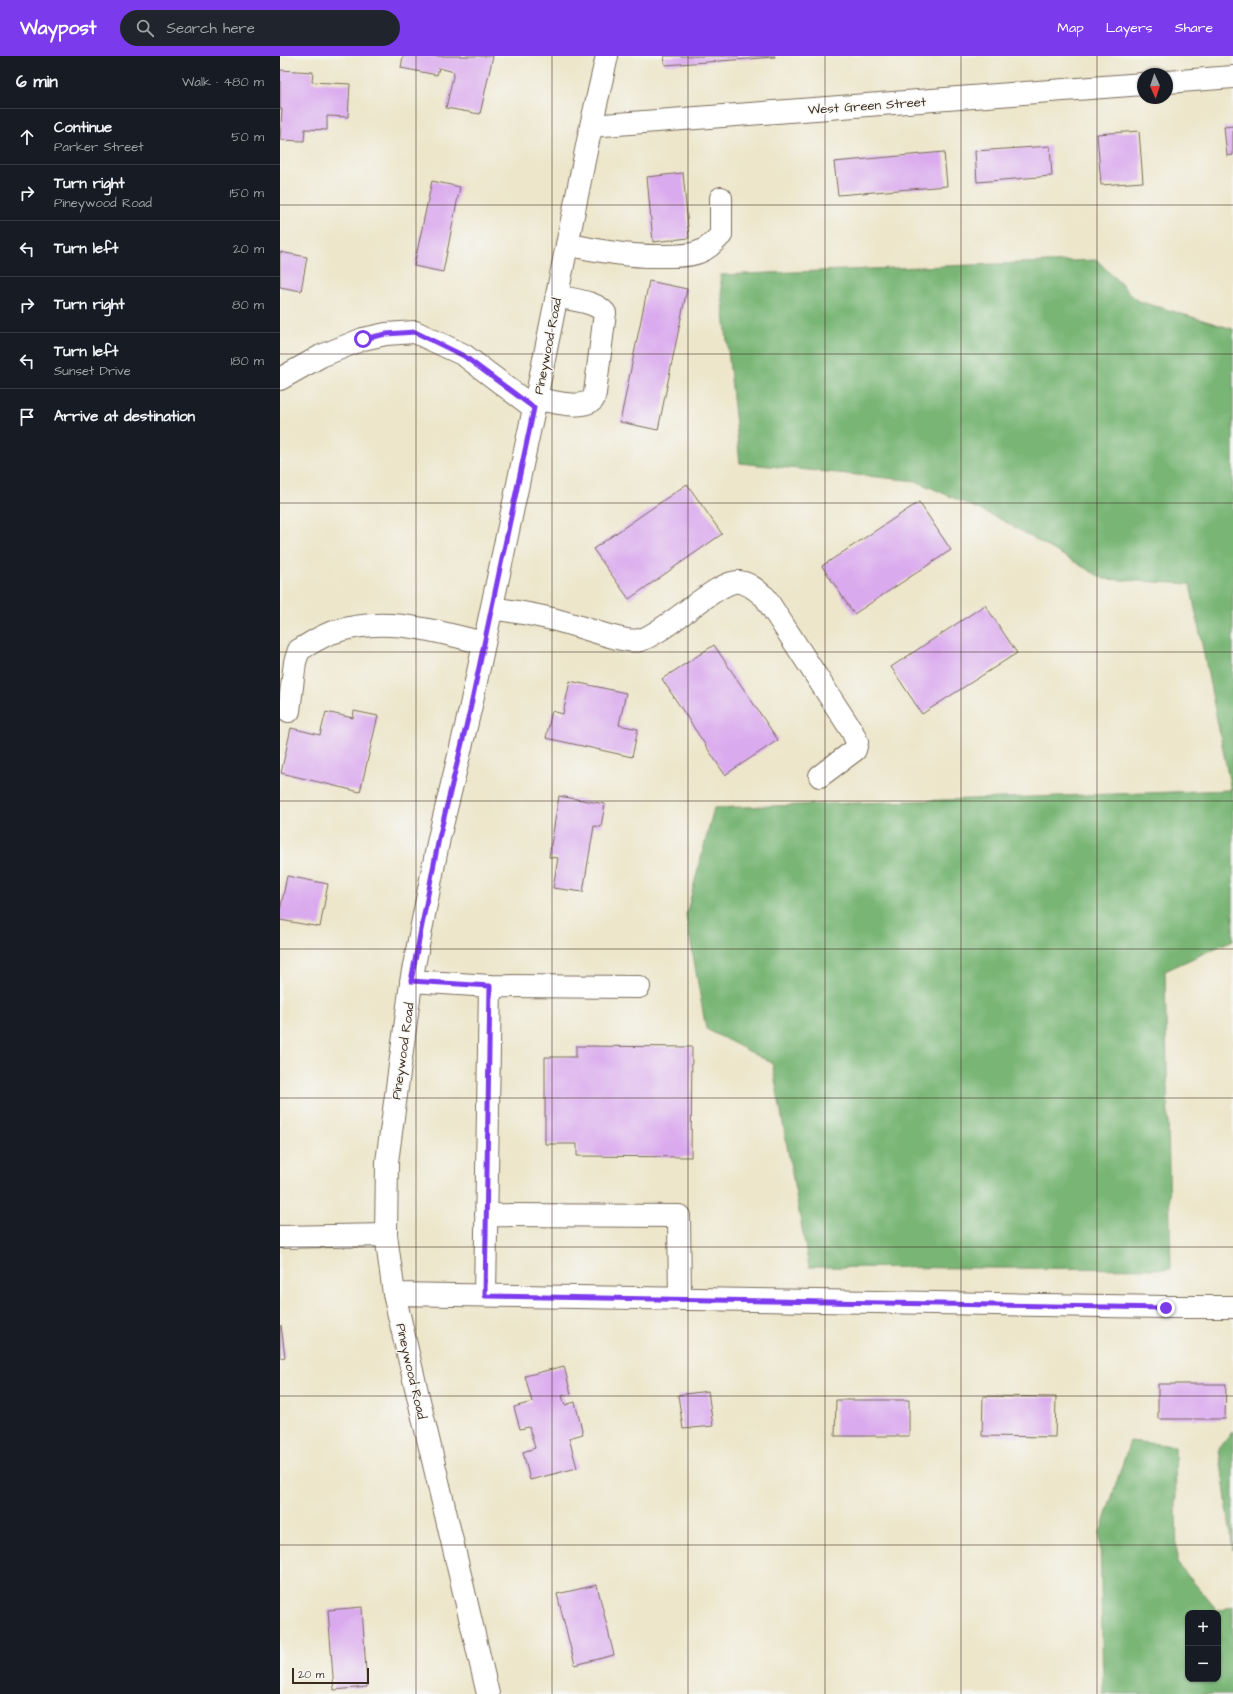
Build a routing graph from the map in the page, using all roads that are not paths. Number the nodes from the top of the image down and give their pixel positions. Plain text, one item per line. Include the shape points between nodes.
1 (608, 56) edge
2 (1233, 77) edge
3 (1173, 82) edge
4 (1137, 84) edge
5 (591, 126) junction
6 (721, 198) dead end
7 (567, 244) junction
8 (557, 296) junction
9 (280, 379) edge
10 (535, 404) junction
11 (492, 608) junction
12 (484, 643) junction
13 (289, 711) dead end
14 (820, 776) dead end
15 (411, 981) junction
16 (490, 986) junction
17 (639, 987) dead end
18 (486, 1215) junction
19 (386, 1235) junction
20 (280, 1238) edge
21 (394, 1294) junction
22 (485, 1296) junction
23 (680, 1299) junction
24 (1233, 1307) edge
25 (488, 1694) edge

1 - 5 street, Pineywood Road
2 - 3 street
4 - 5 street, West Green Street
5 - 7 street, Pineywood Road
6 - 7 street via 721,235 712,245 699,252 682,256 639,256
7 - 8 street, Pineywood Road
8 - 10 street, Pineywood Road
8 - 10 street via 594,305 605,313 595,393 593,400 587,404
9 - 10 street via 321,356 363,339 415,332 464,356
10 - 11 street, Pineywood Road
11 - 12 street, Pineywood Road
11 - 14 street via 562,621 627,640 640,640 721,588 738,581 750,585 764,597 858,742 855,750
12 - 13 street via 415,626 389,624 364,625 333,632 299,650 295,662
12 - 15 street, Pineywood Road via 439,838
15 - 16 street
15 - 19 street, Pineywood Road via 387,1162
16 - 17 street
16 - 18 street
18 - 22 street
18 - 23 street via 680,1216
19 - 20 street
19 - 21 street, Pineywood Road
21 - 22 street
21 - 25 street, Pineywood Road
22 - 23 street
23 - 24 street

